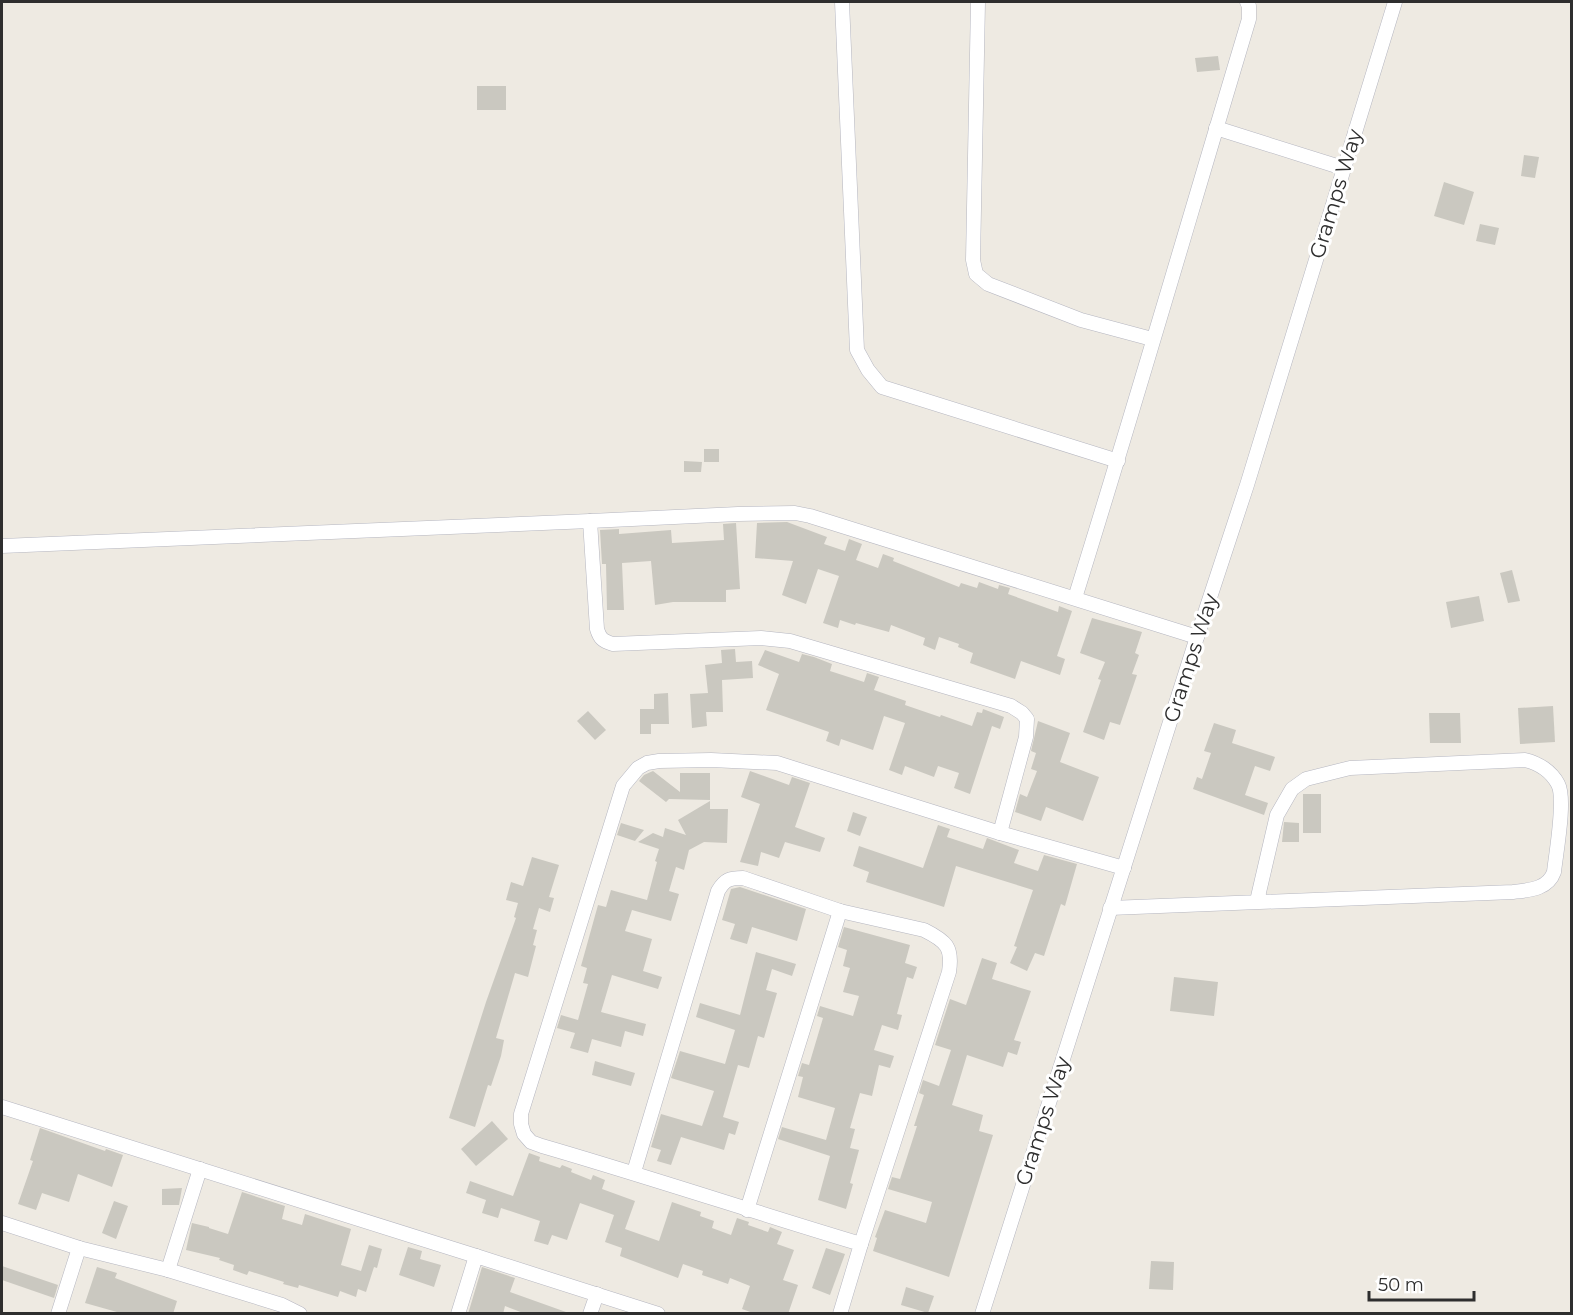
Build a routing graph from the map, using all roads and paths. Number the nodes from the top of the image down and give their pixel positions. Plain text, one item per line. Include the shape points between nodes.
1 (842, 2) edge
2 (978, 2) edge
3 (1247, 2) edge
4 (1395, 2) edge
5 (1216, 128) junction
6 (1343, 168) junction
7 (1152, 339) junction
8 (1118, 461) junction
9 (590, 521) junction
10 (2, 546) edge
11 (1074, 598) junction
12 (1197, 637) junction
13 (1000, 833) junction
14 (1124, 868) junction
15 (1257, 901) junction
16 (1110, 908) junction
17 (840, 911) junction
18 (2, 1107) edge
19 (200, 1169) junction
20 (634, 1172) junction
21 (747, 1210) junction
22 (2, 1223) edge
23 (861, 1244) junction
24 (80, 1248) junction
25 (476, 1256) junction
26 (168, 1270) junction
27 (597, 1294) junction
28 (58, 1314) edge
29 (300, 1314) edge
30 (458, 1314) edge
31 (591, 1314) edge
32 (658, 1314) edge
33 (840, 1314) edge
34 (982, 1314) edge

1 - 8 street via 857,350 868,370 882,387
2 - 7 street via 973,261 976,274 988,284 1082,320
3 - 5 street via 1249,19
4 - 6 street, Gramps Way
5 - 6 street
5 - 7 street
6 - 12 street, Gramps Way
7 - 8 street
8 - 11 street
9 - 10 street
9 - 11 street via 795,513
9 - 13 street via 597,629 605,642 761,638 790,641 1011,706 1022,713 1027,719 1026,737
11 - 12 street
12 - 14 street, Gramps Way
13 - 14 street
13 - 20 street via 777,763 659,761 638,768 620,795 520,1124 531,1142
14 - 16 street, Gramps Way
15 - 15 street via 1277,815 1292,789 1306,779 1350,768 1525,760 1537,763 1559,785 1561,811 1554,872 1543,886 1513,892
15 - 16 street
16 - 34 street, Gramps Way
17 - 20 street via 743,878 729,878 723,883
17 - 21 street
17 - 23 street via 924,930 942,941 952,958
18 - 19 street
19 - 25 street
19 - 26 street
20 - 21 street
21 - 23 street
22 - 24 street
23 - 33 street
24 - 26 street
24 - 28 street
25 - 27 street
25 - 30 street
26 - 29 street
27 - 31 street
27 - 32 street

